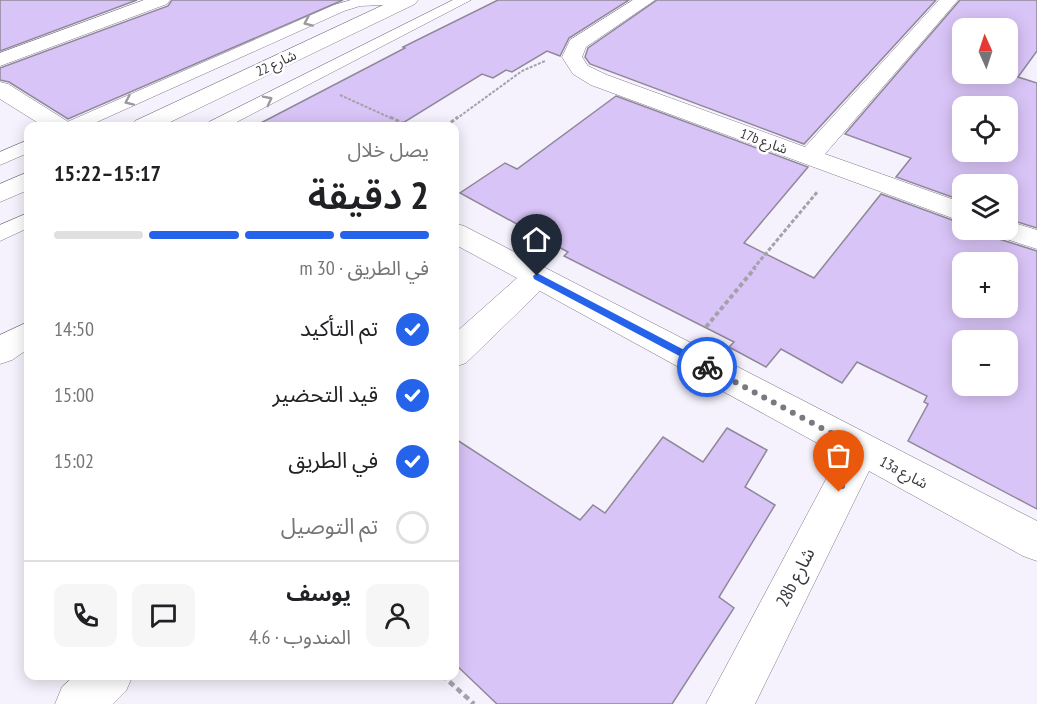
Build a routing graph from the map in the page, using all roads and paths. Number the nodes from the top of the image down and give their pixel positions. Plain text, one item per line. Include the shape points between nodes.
1 (161, 0) edge
2 (404, 0) edge
3 (409, 0) edge
4 (464, 0) edge
5 (646, 0) edge
6 (949, 0) edge
7 (572, 57) junction
8 (0, 60) edge
9 (306, 80) junction
10 (0, 89) edge
11 (53, 122) edge
12 (82, 122) edge
13 (151, 122) edge
14 (223, 122) edge
15 (400, 122) edge
16 (452, 122) edge
17 (24, 148) edge
18 (809, 157) junction
19 (0, 159) edge
20 (837, 168) junction
21 (24, 182) edge
22 (0, 194) edge
23 (952, 209) edge
24 (24, 222) edge
25 (0, 234) edge
26 (1018, 234) edge
27 (459, 235) edge
28 (1037, 240) edge
29 (537, 276) junction
30 (24, 336) edge
31 (459, 349) edge
32 (0, 351) edge
33 (683, 354) junction
34 (861, 449) junction
35 (1037, 542) edge
36 (105, 680) edge
37 (448, 680) edge
38 (79, 704) edge
39 (474, 704) edge
40 (730, 704) edge

1 - 8 street
2 -> 12 lane via 359,2 339,8
3 - 13 street, شارع 22
4 - 9 lane
5 - 7 street via 577,44
6 - 18 street
7 - 16 path via 531,65
7 - 18 street, 17b شارع via 580,70 599,80
14 -> 9 lane
9 - 15 path
10 - 11 street
17 - 19 lane
18 - 20 street, 17b شارع
20 - 23 street, 17b شارع
20 - 33 path
21 - 22 street
24 - 25 lane
26 - 28 street
27 - 29 street, 13a شارع
29 - 31 street
29 - 33 street, 13a شارع
30 - 32 street
33 - 34 street, 13a شارع
34 - 35 street, 13a شارع
34 - 40 street, 28b شارع
36 - 38 street
37 - 39 path

